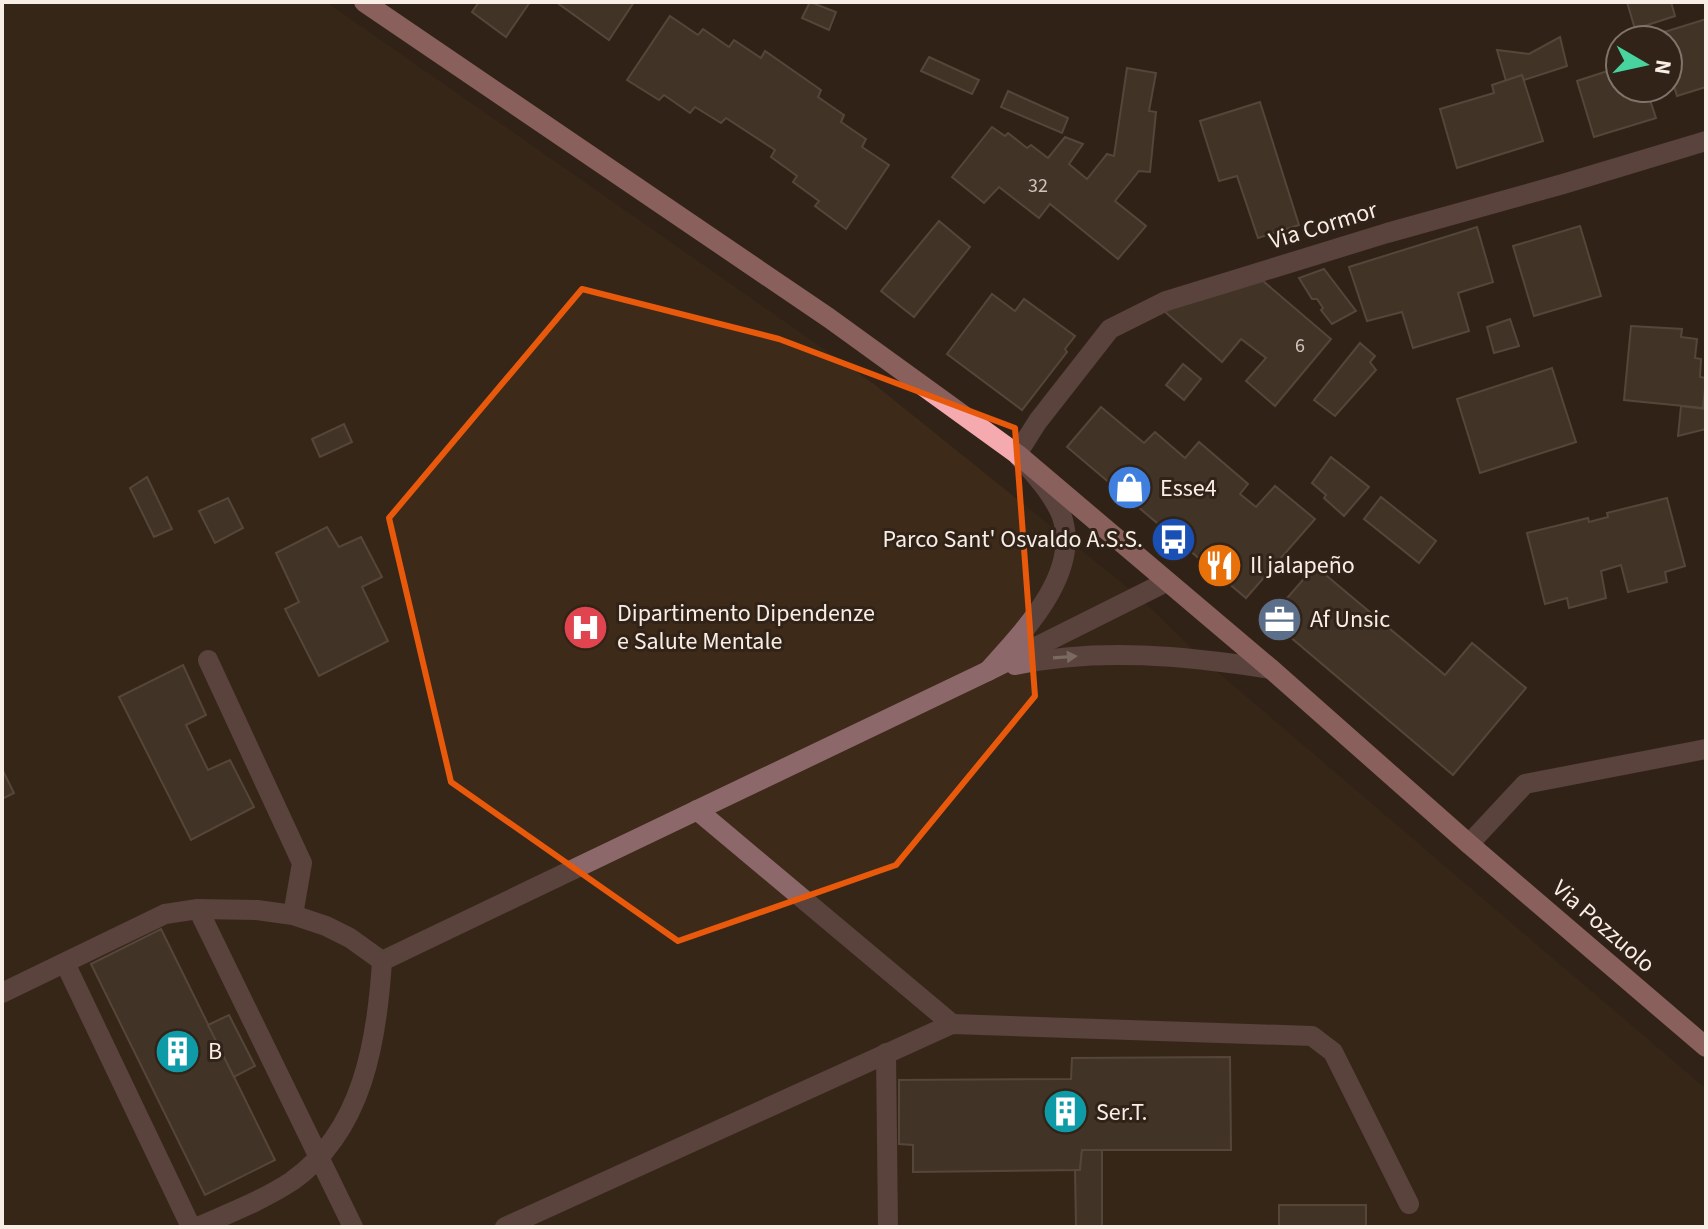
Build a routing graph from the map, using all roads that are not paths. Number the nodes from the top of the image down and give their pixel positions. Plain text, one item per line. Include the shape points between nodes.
1 (364, 2) edge
2 (1706, 141) edge
3 (1017, 454) junction
4 (1166, 582) junction
5 (208, 660) dead end
6 (1271, 669) junction
7 (988, 671) junction
8 (1706, 749) edge
9 (697, 810) junction
10 (1469, 844) junction
11 (198, 909) junction
12 (293, 915) junction
13 (382, 961) junction
14 (65, 963) junction
15 (2, 993) edge
16 (952, 1024) junction
17 (1706, 1047) edge
18 (886, 1053) junction
19 (318, 1158) junction
20 (1409, 1204) dead end
21 (519, 1224) edge
22 (191, 1227) edge
23 (198, 1227) edge
24 (353, 1227) edge
25 (888, 1227) edge

1 - 3 main road, Via Pozzuolo via 829,318
2 - 3 street, Via Cormor via 1166,301 1110,329
3 - 4 main road, Via Pozzuolo
3 - 7 street via 1048,490 1066,538 1047,599
4 - 6 main road, Via Pozzuolo
4 - 7 street
5 - 12 street via 302,863
7 -> 6 street via 1046,659 1145,655
6 - 10 main road, Via Pozzuolo
7 - 9 street
8 - 10 street via 1525,784
9 - 13 street
9 - 16 street
10 - 17 main road, Via Pozzuolo
11 - 12 street
11 - 14 street via 165,914
11 - 19 street
12 - 13 street via 350,938
13 - 19 street via 379,1012 365,1074 346,1122
14 - 15 street
14 - 22 street
16 - 18 street
16 - 20 street via 1312,1036 1333,1052
18 - 21 street
18 - 25 street
19 - 23 street via 270,1194
19 - 24 street

